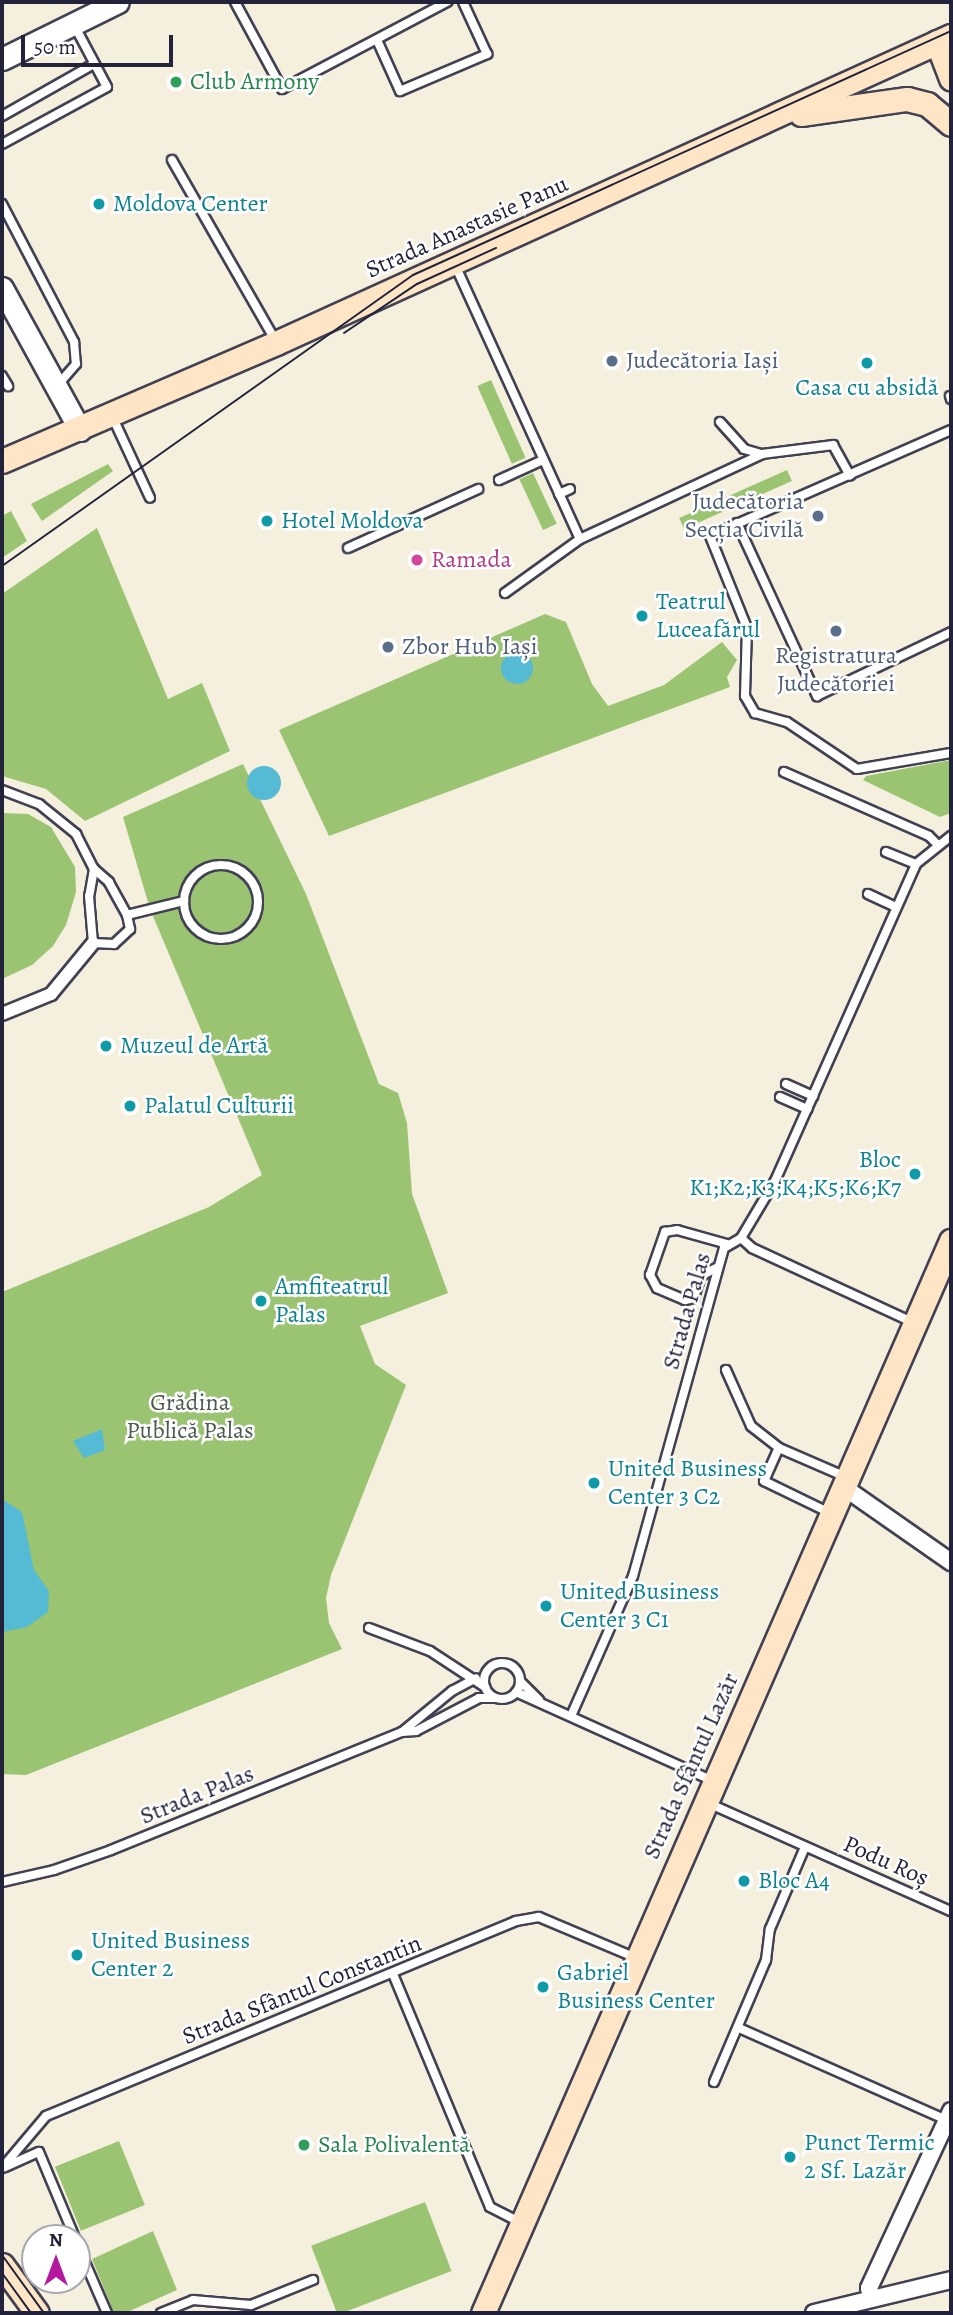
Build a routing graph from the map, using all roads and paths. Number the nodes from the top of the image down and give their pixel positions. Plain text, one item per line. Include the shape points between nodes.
1 (118, 2) edge
2 (235, 2) edge
3 (447, 2) edge
4 (463, 2) edge
5 (73, 23) junction
6 (944, 39) edge
7 (377, 40) junction
8 (2, 59) edge
9 (94, 64) junction
10 (951, 78) edge
11 (2, 116) edge
12 (770, 119) junction
13 (951, 124) edge
14 (2, 144) edge
15 (172, 160) dead end
16 (2, 204) edge
17 (453, 261) junction
18 (2, 288) edge
19 (276, 343) junction
20 (2, 376) edge
21 (8, 386) dead end
22 (56, 387) junction
23 (112, 416) junction
24 (720, 422) dead end
25 (80, 430) junction
26 (951, 430) edge
27 (762, 454) junction
28 (3, 459) edge
29 (543, 460) junction
30 (850, 476) junction
31 (499, 480) dead end
32 (478, 489) dead end
33 (570, 489) dead end
34 (559, 494) junction
35 (150, 498) dead end
36 (737, 523) junction
37 (580, 539) junction
38 (348, 548) dead end
39 (505, 593) dead end
40 (951, 632) edge
41 (951, 753) edge
42 (783, 772) dead end
43 (2, 790) edge
44 (951, 836) edge
45 (937, 845) junction
46 (886, 852) dead end
47 (916, 864) junction
48 (94, 870) junction
49 (868, 894) dead end
50 (184, 901) junction
51 (896, 907) junction
52 (127, 915) junction
53 (93, 943) junction
54 (2, 1014) edge
55 (786, 1084) dead end
56 (813, 1096) junction
57 (780, 1097) dead end
58 (807, 1109) junction
59 (741, 1238) junction
60 (951, 1241) edge
61 (727, 1244) junction
62 (716, 1268) junction
63 (915, 1323) junction
64 (726, 1370) dead end
65 (779, 1448) junction
66 (844, 1481) junction
67 (830, 1513) junction
68 (951, 1562) edge
69 (369, 1628) dead end
70 (486, 1672) junction
71 (474, 1679) junction
72 (520, 1681) junction
73 (485, 1687) junction
74 (516, 1692) junction
75 (495, 1698) junction
76 (541, 1702) junction
77 (571, 1716) junction
78 (402, 1732) junction
79 (708, 1791) junction
80 (805, 1847) junction
81 (2, 1882) edge
82 (951, 1911) edge
83 (636, 1958) junction
84 (393, 1974) junction
85 (739, 2028) junction
86 (714, 2082) dead end
87 (949, 2115) edge
88 (2, 2168) edge
89 (521, 2223) junction
90 (69, 2224) edge
91 (2, 2264) edge
92 (91, 2276) edge
93 (313, 2280) dead end
94 (951, 2280) edge
95 (871, 2297) junction
96 (488, 2312) edge
97 (37, 2313) edge
98 (107, 2313) edge
99 (160, 2313) edge
100 (814, 2313) edge

1 - 5 street
2 - 7 lane via 282,89
3 - 7 lane
4 - 7 lane via 487,54 400,91
5 - 8 street
5 - 9 lane
6 - 10 main road
6 - 12 main road, Strada Anastasie Panu
9 - 11 lane
9 - 14 lane via 107,87
12 - 13 main road via 907,99 927,104
12 - 17 main road, Strada Anastasie Panu
15 - 19 lane
16 - 22 lane via 74,342 76,364
17 - 19 main road, Strada Anastasie Panu
17 - 29 lane
18 - 22 street
19 - 23 main road, Strada Anastasie Panu
20 - 21 lane
22 - 25 street
23 - 25 main road, Strada Anastasie Panu
23 - 35 lane
24 - 27 lane via 744,449
25 - 28 main road, Strada Anastasie Panu
26 - 30 lane
27 - 30 lane via 833,445
27 - 37 lane
29 - 31 lane
29 - 34 lane
30 - 36 lane
32 - 38 lane
33 - 34 lane
34 - 37 lane
36 - 40 lane via 817,695
36 - 41 lane via 710,536 747,628 745,695 755,713 787,722 857,769
37 - 39 lane
42 - 45 lane via 929,836
43 - 48 lane via 39,804 76,834
44 - 45 lane, Strada Palas
45 - 47 lane, Strada Palas
46 - 47 lane
47 - 51 lane, Strada Palas
48 - 52 lane via 109,882
48 - 53 lane via 89,896
49 - 51 lane
50 - 50 lane via 193,925 221,938 250,925 258,905 253,883 236,868 224,865 207,868 194,877
50 - 52 lane
51 - 56 lane, Strada Palas
52 - 53 lane via 130,929 125,938 114,944
53 - 54 street via 51,995
55 - 56 lane
56 - 58 lane, Strada Palas
57 - 58 lane
58 - 59 lane, Strada Palas via 775,1181
59 - 61 lane, Strada Palas
59 - 63 lane via 751,1248
60 - 63 main road, Strada Sfântul Lazăr
61 - 62 lane, Strada Palas
61 - 62 lane via 677,1230 665,1232 650,1275 657,1288 685,1300 694,1297 701,1276
62 - 77 lane, Strada Palas via 633,1576
63 - 66 main road, Strada Sfântul Lazăr
64 - 65 lane via 751,1426
65 - 66 lane
65 - 67 lane via 764,1481
66 - 67 main road, Strada Sfântul Lazăr
66 - 68 street
67 - 79 main road, Strada Sfântul Lazăr
69 - 71 lane via 430,1651
70 - 71 lane, Strada Palas
70 - 72 lane, Strada Palas via 495,1664 506,1663 516,1670
70 - 73 lane
71 - 73 lane
71 - 78 lane, Strada Palas
72 - 74 lane
72 - 76 lane, Strada Palas
73 - 75 lane
74 - 75 lane, Strada Palas
74 - 76 lane, Strada Palas
75 - 78 lane, Strada Palas via 479,1698 416,1731
76 - 77 lane, Strada Palas
77 - 79 lane, Strada Palas
78 - 81 lane, Strada Palas via 111,1850 54,1871
79 - 80 lane, Podu Roș
79 - 83 main road, Strada Sfântul Lazăr
80 - 82 lane, Podu Roș
80 - 85 lane via 770,1929 766,1960
83 - 84 lane, Strada Sfântul Constantin via 539,1917 516,1921
83 - 89 main road, Strada Sfântul Lazăr
84 - 88 lane, Strada Sfântul Constantin via 46,2116
84 - 89 lane via 490,2207
85 - 86 lane
85 - 87 lane
87 - 95 street via 869,2288
88 - 90 lane via 39,2152
89 - 96 main road, Strada Sfântul Lazăr
91 - 97 main road
92 - 98 lane
93 - 99 lane via 251,2305 193,2300
94 - 95 street
95 - 100 street

